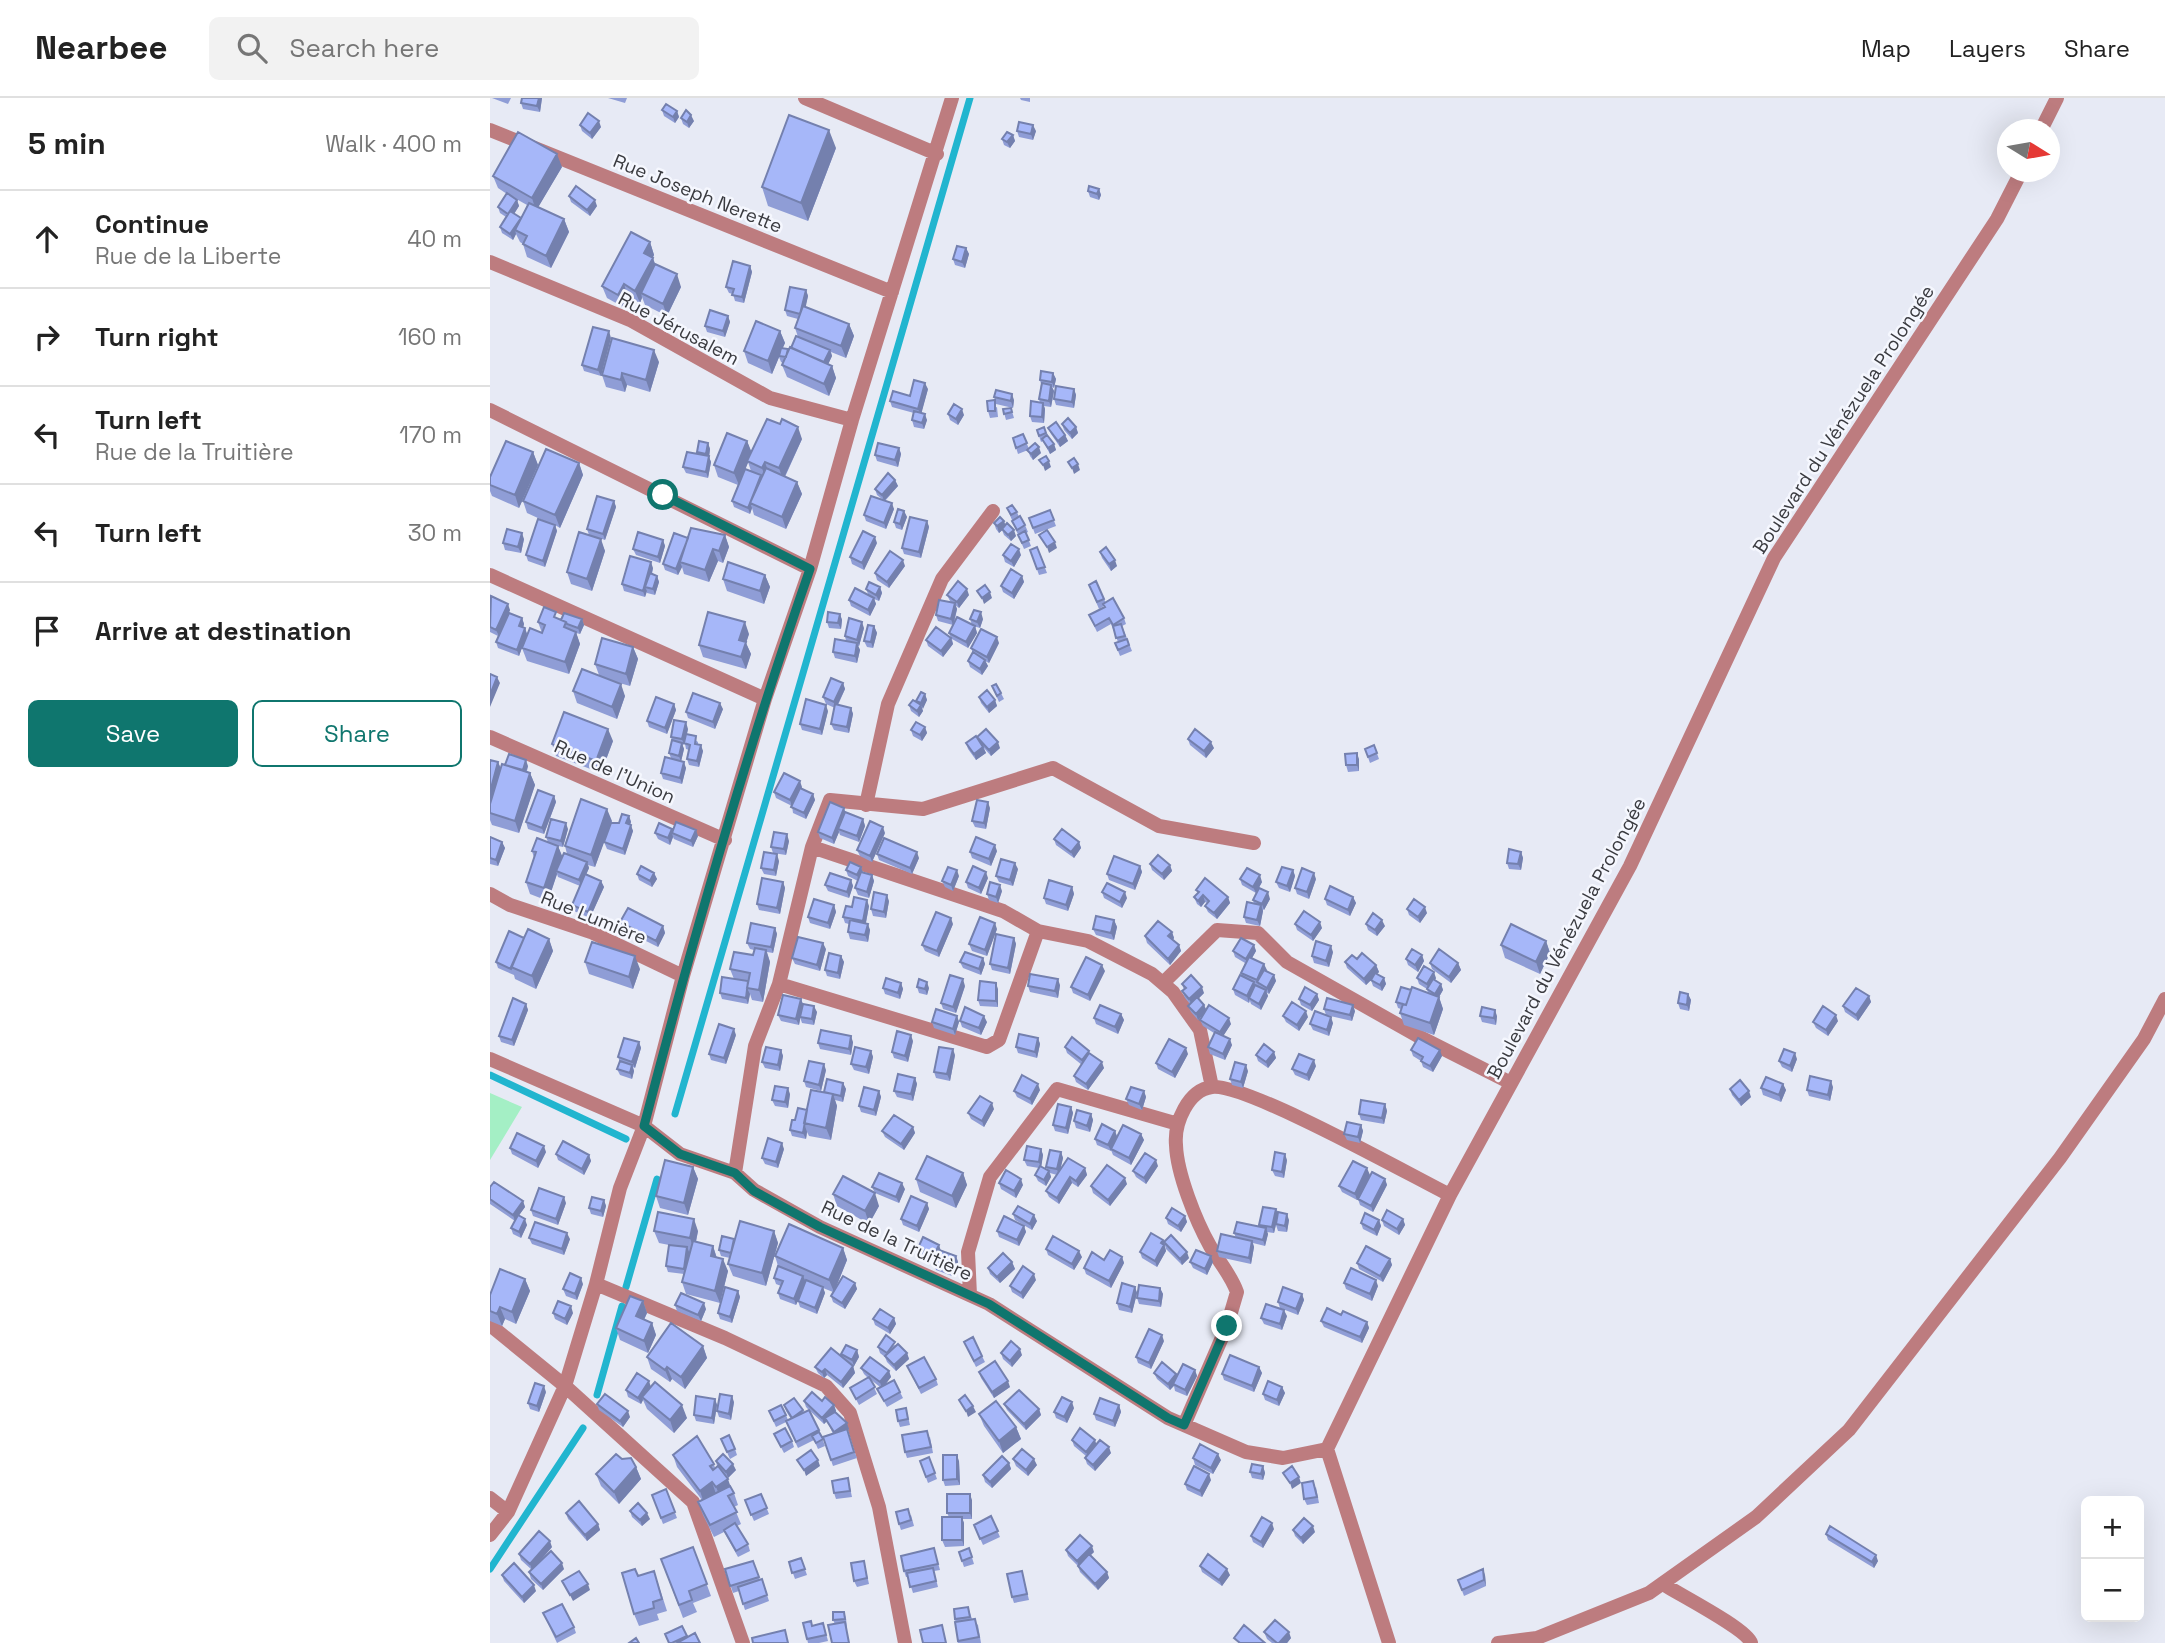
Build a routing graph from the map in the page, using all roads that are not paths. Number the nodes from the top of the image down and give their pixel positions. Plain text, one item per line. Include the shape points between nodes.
1 (805, 98) edge
2 (952, 98) edge
3 (2057, 98) edge
4 (2046, 119) edge
5 (490, 130) edge
6 (937, 154) junction
7 (2016, 182) edge
8 (490, 262) edge
9 (892, 292) junction
10 (490, 410) edge
11 (852, 420) junction
12 (993, 511) dead end
13 (810, 569) junction
14 (490, 575) edge
15 (765, 699) junction
16 (490, 737) edge
17 (866, 804) junction
18 (725, 841) junction
19 (1254, 843) dead end
20 (812, 847) junction
21 (490, 894) edge
22 (1038, 931) junction
23 (683, 976) junction
24 (1163, 983) junction
25 (779, 984) junction
26 (2165, 999) edge
27 (490, 1059) edge
28 (1511, 1083) junction
29 (1212, 1087) junction
30 (1178, 1124) junction
31 (644, 1126) junction
32 (735, 1173) junction
33 (1450, 1195) junction
34 (596, 1284) junction
35 (970, 1295) junction
36 (490, 1325) edge
37 (565, 1386) junction
38 (1184, 1425) junction
39 (1327, 1449) junction
40 (490, 1498) edge
41 (508, 1512) junction
42 (490, 1535) edge
43 (1663, 1584) junction
44 (743, 1643) edge
45 (905, 1643) edge
46 (1390, 1643) edge
47 (1499, 1643) edge
48 (1751, 1643) edge

1 - 6 street
2 - 6 street
3 - 4 street
5 - 9 street, Rue Joseph Nerette
6 - 9 street
7 - 28 street, Boulevard du Vénézuela Prolongée via 1997,219 1774,558 1630,866
8 - 11 street, Rue Jérusalem via 630,320 770,398
9 - 11 street
10 - 13 street
11 - 13 street
12 - 17 street via 942,579 904,666 888,704
13 - 15 street
14 - 15 street
15 - 18 street
16 - 18 street, Rue de l'Union
17 - 19 street via 923,809 1053,768 1159,826
17 - 20 street via 830,800
18 - 23 street
20 - 22 street via 1003,911
20 - 25 street
21 - 23 street, Rue Lumière via 591,932
22 - 24 street via 1088,941
22 - 25 street via 999,1040 987,1047
23 - 31 street
24 - 28 street via 1217,930 1258,933 1287,962
24 - 29 street via 1200,1030
25 - 32 street via 755,1046
26 - 43 street via 2144,1039 2060,1158 1849,1430 1756,1517
27 - 31 street, Rue de la Truitière
28 - 33 street, Boulevard du Vénézuela Prolongée
29 - 30 street via 1186,1105
29 - 33 street via 1262,1100
30 - 35 street via 1057,1089 990,1177 968,1252
30 - 38 street via 1175,1146 1190,1201 1237,1292
31 - 32 street, Rue de la Truitière via 680,1154
31 - 34 street via 620,1188
32 - 35 street, Rue de la Truitière via 754,1191 820,1227
33 - 39 street, Boulevard du Vénézuela Prolongée
34 - 37 street
34 - 45 street via 825,1386 850,1413 879,1507
35 - 38 street, Rue de la Truitière
36 - 37 street
37 - 41 street
37 - 44 street via 693,1502
38 - 39 street, Rue de la Truitière via 1246,1452 1283,1458
39 - 46 street
40 - 41 street
41 - 42 street
43 - 47 street via 1649,1594 1537,1638
43 - 48 street via 1740,1628

